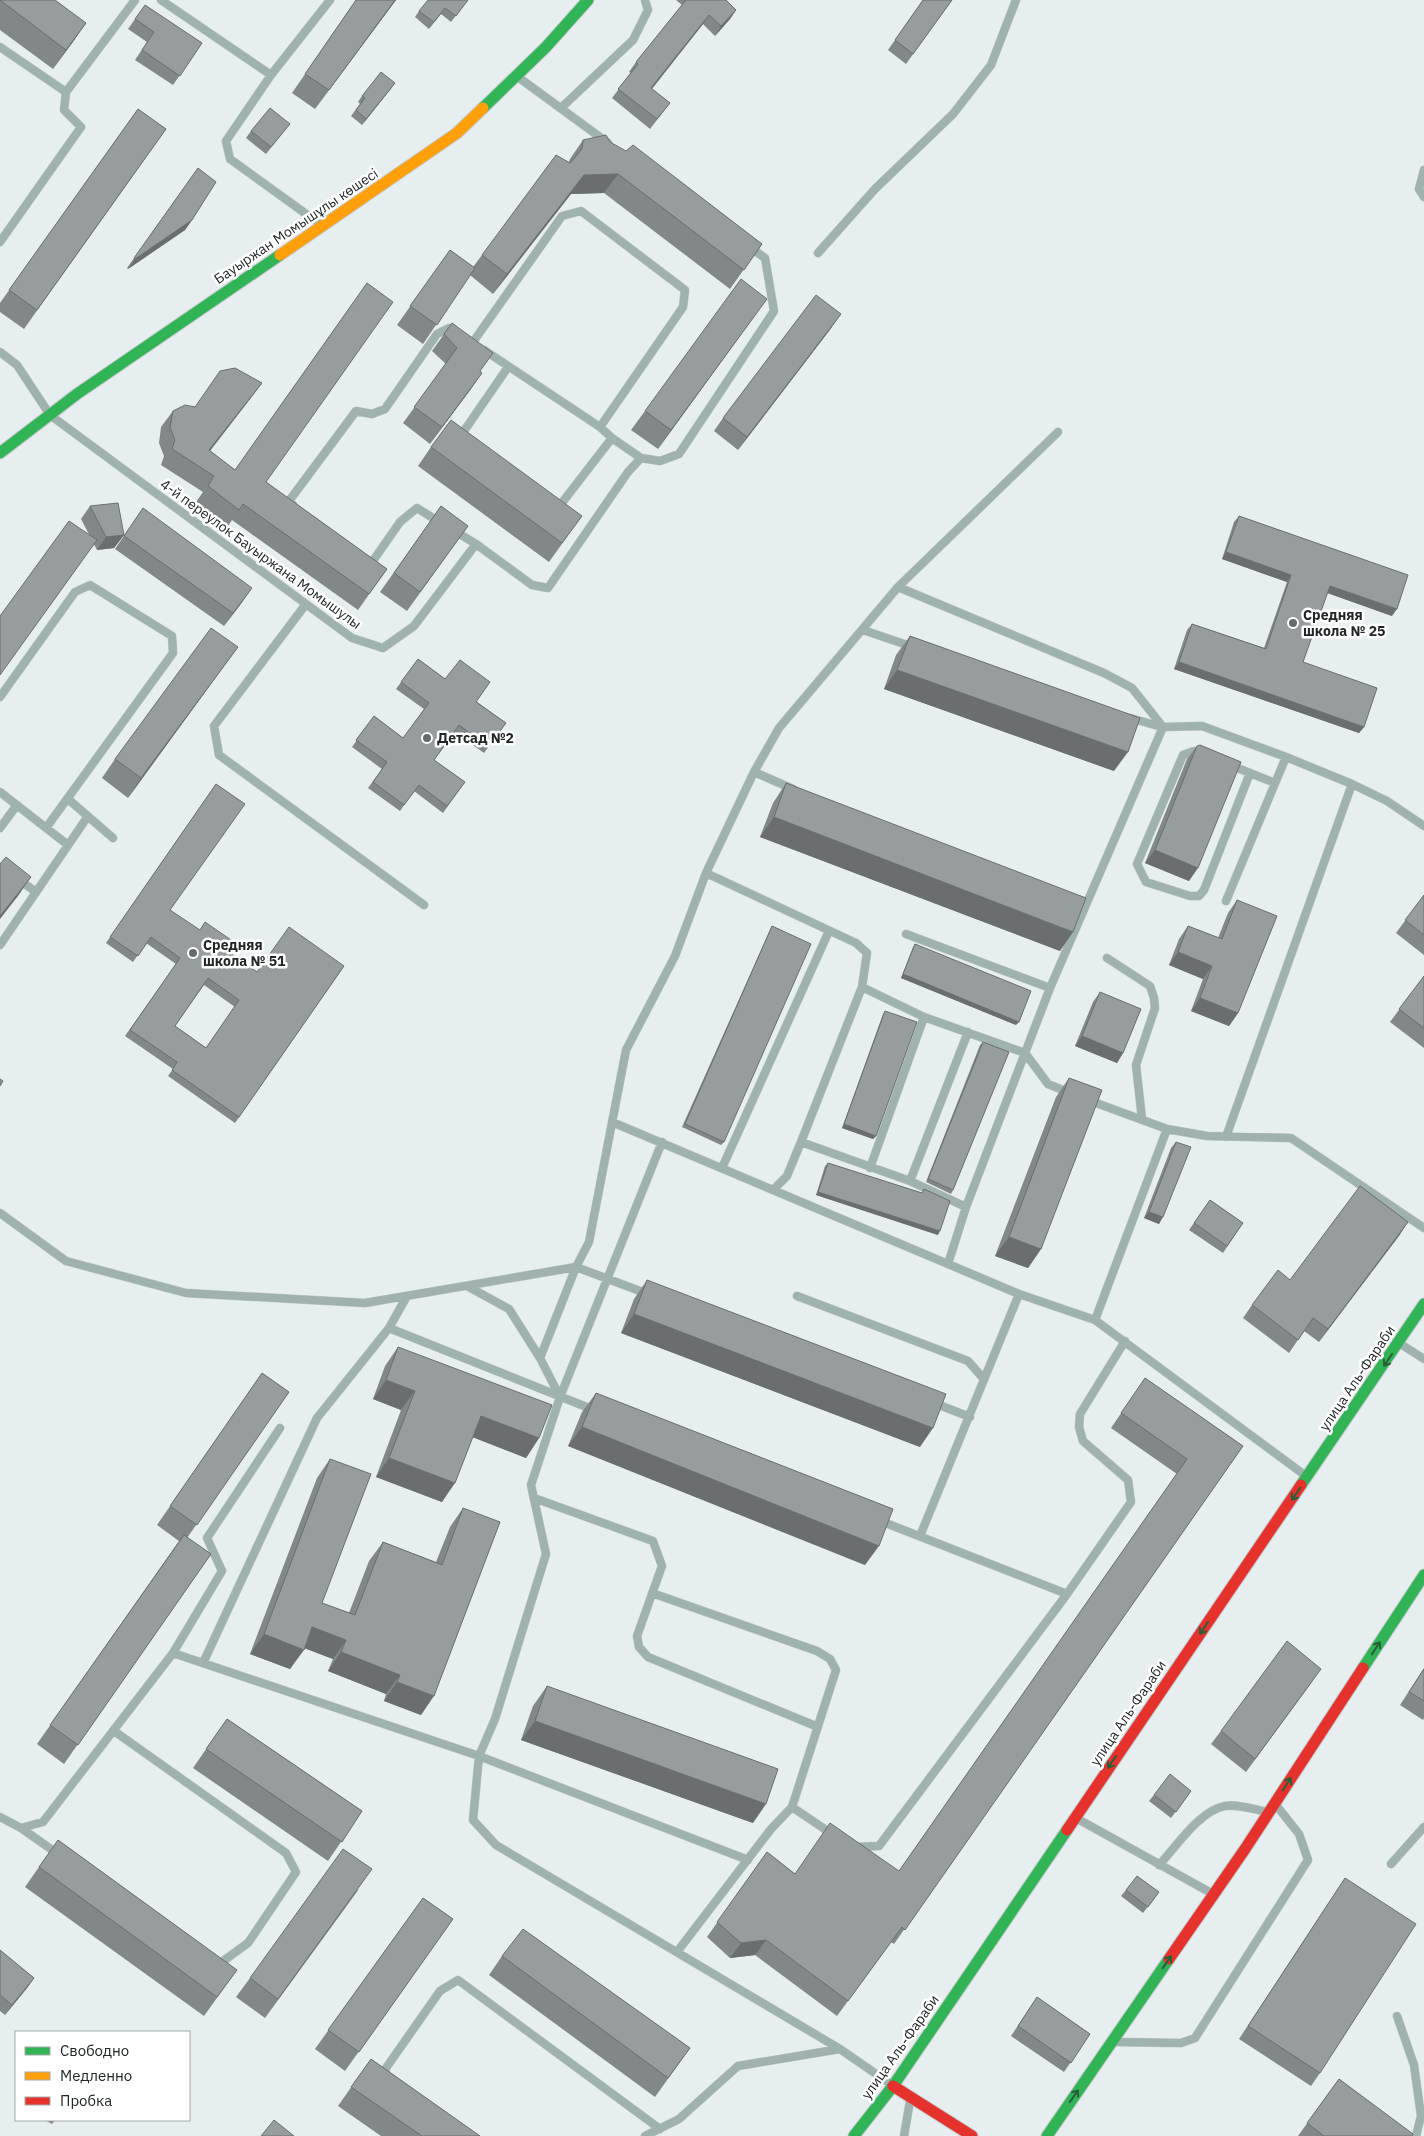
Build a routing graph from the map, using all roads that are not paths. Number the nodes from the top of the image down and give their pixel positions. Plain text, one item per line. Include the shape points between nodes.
1 (135, 0) edge
2 (161, 0) edge
3 (330, 0) edge
4 (588, 0) edge
5 (645, 0) edge
6 (1016, 0) edge
7 (0, 47) edge
8 (271, 75) junction
9 (517, 76) junction
10 (66, 92) junction
11 (561, 108) junction
12 (617, 150) edge
13 (1424, 170) edge
14 (1424, 197) edge
15 (322, 226) junction
16 (738, 238) edge
17 (0, 242) edge
18 (818, 253) dead end
19 (473, 342) junction
20 (0, 352) edge
21 (508, 367) junction
22 (50, 415) junction
23 (600, 427) junction
24 (1058, 432) dead end
25 (612, 438) junction
26 (465, 450) edge
27 (0, 453) edge
28 (641, 458) junction
29 (546, 510) edge
30 (303, 513) edge
31 (476, 544) junction
32 (363, 559) edge
33 (898, 587) junction
34 (306, 604) junction
35 (862, 630) junction
36 (926, 651) edge
37 (0, 697) edge
38 (1126, 716) edge
39 (1162, 727) junction
40 (1286, 757) junction
41 (1213, 758) edge
42 (1222, 762) edge
43 (754, 772) junction
44 (1250, 773) junction
45 (1275, 783) junction
46 (1352, 784) junction
47 (0, 792) edge
48 (799, 792) edge
49 (68, 799) junction
50 (17, 805) junction
51 (88, 816) junction
52 (1424, 826) edge
53 (0, 828) edge
54 (46, 828) junction
55 (113, 838) dead end
56 (68, 845) junction
57 (7, 872) edge
58 (706, 873) junction
59 (36, 892) junction
60 (1226, 901) dead end
61 (424, 905) dead end
62 (1074, 907) edge
63 (1083, 911) junction
64 (829, 931) junction
65 (906, 934) dead end
66 (0, 945) edge
67 (1107, 958) dead end
68 (862, 987) junction
69 (1050, 988) junction
70 (924, 1017) junction
71 (968, 1032) junction
72 (1025, 1053) junction
73 (1142, 1119) junction
74 (612, 1122) junction
75 (1166, 1129) junction
76 (1226, 1137) junction
77 (662, 1142) junction
78 (801, 1142) junction
79 (722, 1168) junction
80 (870, 1168) junction
81 (910, 1181) junction
82 (773, 1190) junction
83 (966, 1207) junction
84 (0, 1213) edge
85 (1424, 1228) edge
86 (948, 1264) junction
87 (576, 1267) junction
88 (607, 1279) junction
89 (467, 1286) junction
90 (1019, 1294) junction
91 (407, 1296) junction
92 (653, 1296) edge
93 (797, 1296) dead end
94 (1424, 1304) edge
95 (1095, 1320) junction
96 (389, 1328) junction
97 (1125, 1341) junction
98 (1399, 1343) junction
99 (540, 1358) junction
100 (1424, 1359) edge
101 (983, 1378) junction
102 (560, 1397) junction
103 (923, 1399) edge
104 (606, 1415) edge
105 (970, 1417) junction
106 (280, 1428) edge
107 (1307, 1478) junction
108 (534, 1498) junction
109 (874, 1518) edge
110 (920, 1536) junction
111 (1424, 1575) edge
112 (652, 1593) junction
113 (1067, 1594) junction
114 (173, 1653) junction
115 (203, 1663) junction
116 (818, 1727) junction
117 (114, 1731) junction
118 (479, 1756) junction
119 (792, 1807) junction
120 (1272, 1808) junction
121 (1075, 1817) junction
122 (0, 1818) edge
123 (1424, 1827) edge
124 (21, 1828) junction
125 (838, 1838) edge
126 (845, 1843) edge
127 (748, 1860) junction
128 (68, 1861) edge
129 (1160, 1864) junction
130 (1392, 1864) dead end
131 (1214, 1895) junction
132 (677, 1952) junction
133 (211, 1959) edge
134 (1397, 2016) dead end
135 (1112, 2042) junction
136 (840, 2050) junction
137 (893, 2086) junction
138 (383, 2091) edge
139 (911, 2097) junction
140 (660, 2129) junction
141 (645, 2136) edge
142 (854, 2136) edge
143 (904, 2136) edge
144 (972, 2136) edge
145 (1047, 2136) edge
146 (1416, 2136) edge

1 - 10 lane
2 - 8 lane
3 - 8 lane
4 - 9 main road, Бауыржан Момышұлы көшесі
5 - 11 lane via 648,10 633,40
6 - 18 lane via 990,65 953,114 875,189
7 - 10 lane
8 - 15 lane via 226,141 230,159
9 - 11 lane
9 - 15 main road, Бауыржан Момышұлы көшесі via 457,134
10 - 17 lane via 64,110 81,128
11 - 12 lane
13 - 14 lane via 1419,189
15 - 22 main road, Бауыржан Момышұлы көшесі
16 - 28 lane via 765,258 774,311 679,454 660,460
19 - 21 lane
19 - 23 lane via 562,216 581,211 685,290 683,307
19 - 30 lane via 449,328 436,334 385,409 372,414 356,411 289,501
20 - 22 lane, 4-й переулок Бауыржана Момышулы via 17,365
21 - 23 lane
21 - 26 lane via 464,431
22 - 27 main road, Бауыржан Момышұлы көшесі
22 - 34 lane, 4-й переулок Бауыржана Момышулы
23 - 25 lane
24 - 33 lane
25 - 28 lane
25 - 29 lane via 561,504
28 - 31 lane via 548,588 532,586
31 - 32 lane via 417,508 400,522 370,565
31 - 34 lane, 4-й переулок Бауыржана Момышулы via 414,626 383,648 352,638
33 - 35 lane
33 - 39 lane via 1104,673 1132,688
34 - 61 lane via 214,726 219,755
35 - 36 lane
35 - 43 lane via 779,728
37 - 49 lane via 75,592 90,585 172,636 173,653
38 - 39 lane
39 - 40 lane via 1202,726
39 - 63 lane
40 - 45 lane
40 - 46 lane
41 - 44 lane via 1194,751 1183,755 1137,864 1146,882 1199,896
42 - 44 lane
43 - 48 lane
43 - 58 lane
44 - 45 lane
45 - 60 lane
46 - 52 lane via 1387,801
46 - 76 lane
47 - 50 lane
49 - 51 lane
49 - 54 lane
50 - 53 lane
50 - 54 lane
51 - 55 lane
51 - 56 lane
54 - 56 lane
56 - 59 lane
57 - 59 lane
58 - 64 lane
58 - 74 lane via 675,956 626,1050
59 - 66 lane
62 - 63 lane
63 - 69 lane
64 - 68 lane via 856,943 867,953
64 - 79 lane
65 - 69 lane
67 - 73 lane via 1150,986 1154,998 1155,1008 1136,1065
68 - 70 lane
68 - 78 lane
69 - 72 lane
70 - 71 lane
70 - 80 lane
71 - 72 lane
71 - 81 lane
72 - 73 lane via 1048,1084
72 - 83 lane
73 - 75 lane
74 - 77 lane
74 - 87 lane via 589,1242
75 - 76 lane
75 - 95 lane
76 - 85 lane via 1291,1138
77 - 79 lane
77 - 88 lane
78 - 80 lane
78 - 82 lane via 787,1176
79 - 82 lane
80 - 81 lane
81 - 83 lane
82 - 86 lane
83 - 86 lane
84 - 91 lane via 66,1261 186,1293 365,1303
86 - 90 lane
87 - 88 lane
87 - 89 lane
87 - 99 lane
88 - 92 lane
88 - 102 lane
89 - 91 lane
89 - 99 lane via 509,1309
90 - 95 lane
90 - 101 lane
91 - 96 lane
93 - 101 lane via 968,1361
94 - 98 main road, улица Аль-Фараби
95 - 97 lane
96 - 102 lane
96 - 115 lane via 317,1418
97 - 107 lane
97 - 113 lane via 1080,1414 1079,1427 1084,1441 1128,1480 1131,1502
98 - 100 lane
98 -> 107 main road, улица Аль-Фараби
99 - 102 lane
101 - 105 lane
102 - 104 lane
102 - 108 lane via 531,1485
103 - 105 lane
105 - 110 lane
106 - 114 lane via 207,1538 222,1571
107 -> 121 main road, улица Аль-Фараби
108 - 112 lane via 654,1541 662,1566
108 - 118 lane via 546,1554 495,1719
109 - 110 lane
110 - 113 lane
120 -> 111 main road
112 - 116 lane via 637,1636 639,1647 648,1656
112 - 116 lane via 817,1651 830,1659 836,1670
113 - 126 lane via 879,1846 853,1848
114 - 115 lane
114 - 117 lane
115 - 118 lane
116 - 119 lane
117 - 124 lane via 43,1822
117 - 133 lane via 286,1853 296,1872 248,1943 219,1964
118 - 127 lane
118 - 132 lane via 473,1820 496,1845
119 - 125 lane
119 - 127 lane
120 - 129 lane via 1224,1806 1205,1814
120 - 131 main road
120 - 135 lane via 1299,1834 1308,1860 1195,2038 1181,2043
121 - 129 lane
121 - 137 main road, улица Аль-Фараби
122 - 124 lane
123 - 130 lane
124 - 128 lane
127 - 132 lane
129 - 131 lane
135 -> 131 main road
132 - 136 lane
134 - 146 lane via 1414,2065 1421,2116
145 -> 135 main road
136 - 137 lane
136 - 140 lane via 738,2066 679,2119
137 - 139 main road
137 - 142 main road, улица Аль-Фараби
138 - 140 lane via 386,2068 440,1990 458,1980
139 - 143 lane
139 - 144 main road
140 - 141 lane

